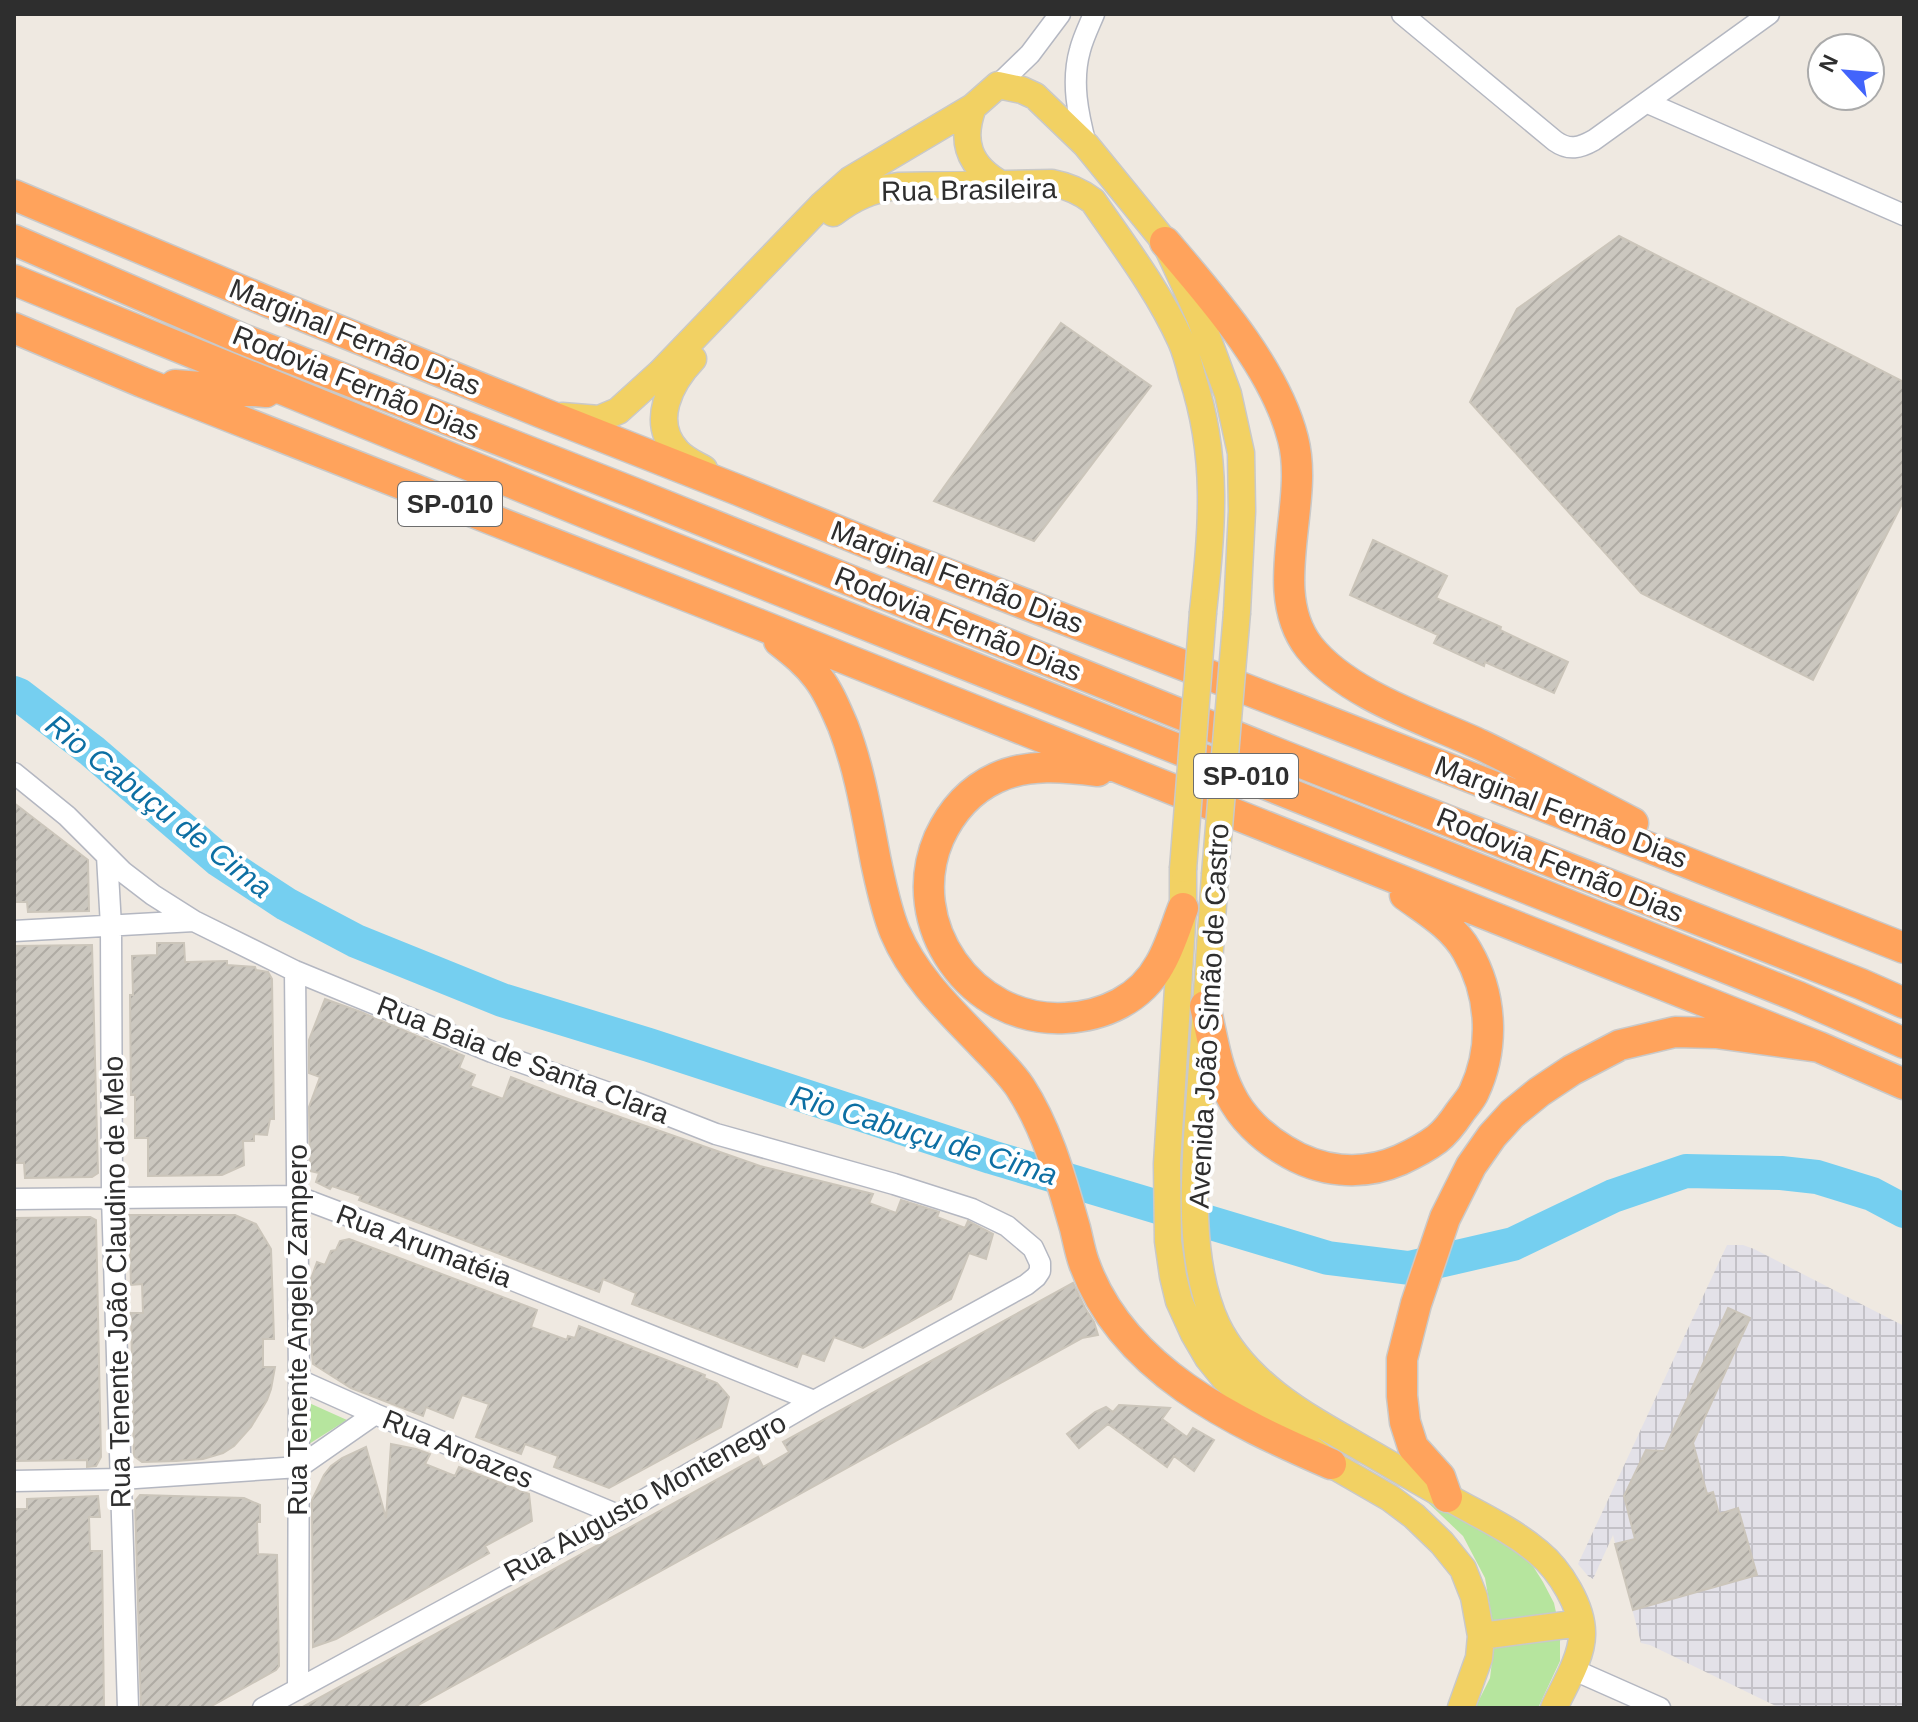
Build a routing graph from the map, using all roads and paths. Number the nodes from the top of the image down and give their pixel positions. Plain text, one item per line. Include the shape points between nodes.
1 (1060, 14) edge
2 (1094, 14) edge
3 (1402, 14) edge
4 (1769, 14) edge
5 (998, 85) junction
6 (1648, 103) junction
7 (973, 107) junction
8 (1086, 145) junction
9 (1001, 184) junction
10 (14, 195) edge
11 (1904, 215) edge
12 (14, 240) edge
13 (1165, 242) junction
14 (14, 280) edge
15 (14, 328) edge
16 (142, 382) junction
17 (296, 395) junction
18 (545, 414) junction
19 (738, 490) junction
20 (634, 493) junction
21 (880, 548) junction
22 (1203, 612) joint
23 (1237, 612) joint
24 (758, 624) junction
25 (14, 773) edge
26 (1135, 775) junction
27 (107, 856) junction
28 (1357, 863) junction
29 (1689, 863) junction
30 (1183, 908) junction
31 (194, 921) junction
32 (111, 926) junction
33 (14, 931) edge
34 (1904, 948) edge
35 (295, 971) junction
36 (1904, 1003) edge
37 (1205, 1006) junction
38 (1904, 1043) edge
39 (1819, 1047) junction
40 (1904, 1084) edge
41 (296, 1196) junction
42 (112, 1197) junction
43 (14, 1199) edge
44 (1026, 1285) joint
45 (299, 1380) junction
46 (814, 1401) junction
47 (375, 1414) junction
48 (1331, 1464) junction
49 (299, 1467) junction
50 (121, 1479) junction
51 (14, 1481) edge
52 (1447, 1497) junction
53 (618, 1515) junction
54 (1581, 1623) junction
55 (1481, 1636) junction
56 (1572, 1669) junction
57 (298, 1689) junction
58 (128, 1708) edge
59 (263, 1708) edge
60 (1461, 1708) edge
61 (1554, 1708) edge
62 (1660, 1708) edge

1 - 5 street, Rua Brasileira
2 - 8 street, Rua Brasileira via 1079,51 1075,81
3 - 6 street via 1564,147 1585,146
4 - 6 street
5 - 7 main road, Rua Brasileira
5 - 8 main road via 1035,96
6 - 11 street
7 - 9 main road via 967,122 970,152 977,166
7 - 18 main road, Rua Brasileira via 831,196 618,411 599,419
8 - 13 main road, Rua Brasileira
9 - 19 main road, Rua Brasileira via 898,186 854,198 831,214 684,369 665,406 668,438 678,453
9 - 22 main road, Rua Brasileira via 1067,186 1093,201 1182,342 1202,404 1211,468 1212,528
10 - 18 highway, Marginal Fernão Dias / SP-010
12 - 20 highway, Rodovia Fernão Dias / SP-010 via 240,338
13 - 23 main road, Rua Brasileira via 1228,394 1241,453
13 - 29 highway via 1220,307 1282,406 1297,465 1289,595 1308,645 1336,674 1673,843
14 - 17 highway, Rodovia Fernão Dias / SP-010
15 - 16 highway, SP-010
16 - 17 highway
16 - 24 highway, SP-010
17 - 38 highway, Rodovia Fernão Dias / SP-010
18 - 19 highway, Marginal Fernão Dias / SP-010
19 - 21 highway, Marginal Fernão Dias / SP-010
20 - 21 highway
20 - 36 highway, Rodovia Fernão Dias / SP-010
21 - 29 highway, Marginal Fernão Dias / SP-010
22 - 30 main road, Avenida João Simão de Castro, bridge
23 - 37 main road, Avenida João Simão de Castro, bridge
24 - 26 highway, SP-010
24 - 48 highway via 804,661 835,707 861,786 895,932 924,981 1019,1086 1040,1122 1087,1269 1105,1307 1160,1367 1200,1397
25 - 27 street, Rua Baia de Santa Clara
26 - 28 highway, SP-010
26 - 30 highway via 1027,769 998,777 959,804 933,852 930,873 930,911 940,939 959,972 1000,1004 1051,1019 1083,1017 1131,998 1150,981
27 - 31 street, Rua Baia de Santa Clara
27 - 32 street, Rua Tenente João Claudino de Melo
28 - 37 highway via 1439,919 1467,950 1478,974 1487,1006 1485,1059 1474,1092 1440,1138 1389,1164 1362,1171 1300,1160 1247,1120 1230,1095
28 - 39 highway, SP-010
29 - 34 highway, Marginal Fernão Dias / SP-010
30 - 48 main road, Avenida João Simão de Castro via 1167,1164 1168,1241 1179,1301 1225,1379
31 - 32 street
31 - 35 street, Rua Baia de Santa Clara
32 - 33 street
32 - 42 street, Rua Tenente João Claudino de Melo
35 - 41 street, Rua Tenente Angelo Zampero
35 - 44 street, Rua Baia de Santa Clara via 492,1052 716,1134 972,1209 1017,1232 1033,1248 1040,1271
37 - 52 main road, Avenida João Simão de Castro via 1195,1175 1198,1246 1218,1326 1242,1363 1290,1405
39 - 40 highway
39 - 52 highway via 1675,1032 1620,1045 1539,1092 1492,1136 1445,1218 1402,1359 1405,1422 1413,1447 1440,1477
41 - 42 street, Rua Arumatéia
41 - 45 street, Rua Tenente Angelo Zampero
41 - 46 street, Rua Arumatéia
42 - 43 street, Rua Arumatéia
42 - 50 street, Rua Tenente João Claudino de Melo
44 - 46 street, Rua Augusto Montenegro
45 - 47 street, Rua Aroazes
45 - 49 street, Rua Tenente Angelo Zampero
46 - 53 street, Rua Augusto Montenegro
47 - 49 street
47 - 53 street, Rua Aroazes
48 - 55 main road, Avenida João Simão de Castro via 1390,1498 1442,1543 1463,1569
49 - 50 street
49 - 57 street, Rua Tenente Angelo Zampero
50 - 51 street
50 - 58 street, Rua Tenente João Claudino de Melo
52 - 54 main road, Avenida João Simão de Castro via 1542,1555 1561,1576
53 - 57 street, Rua Augusto Montenegro
54 - 55 main road
54 - 56 main road via 1583,1637
55 - 60 main road, Avenida João Simão de Castro
56 - 61 main road
56 - 62 street
57 - 59 street, Rua Augusto Montenegro

